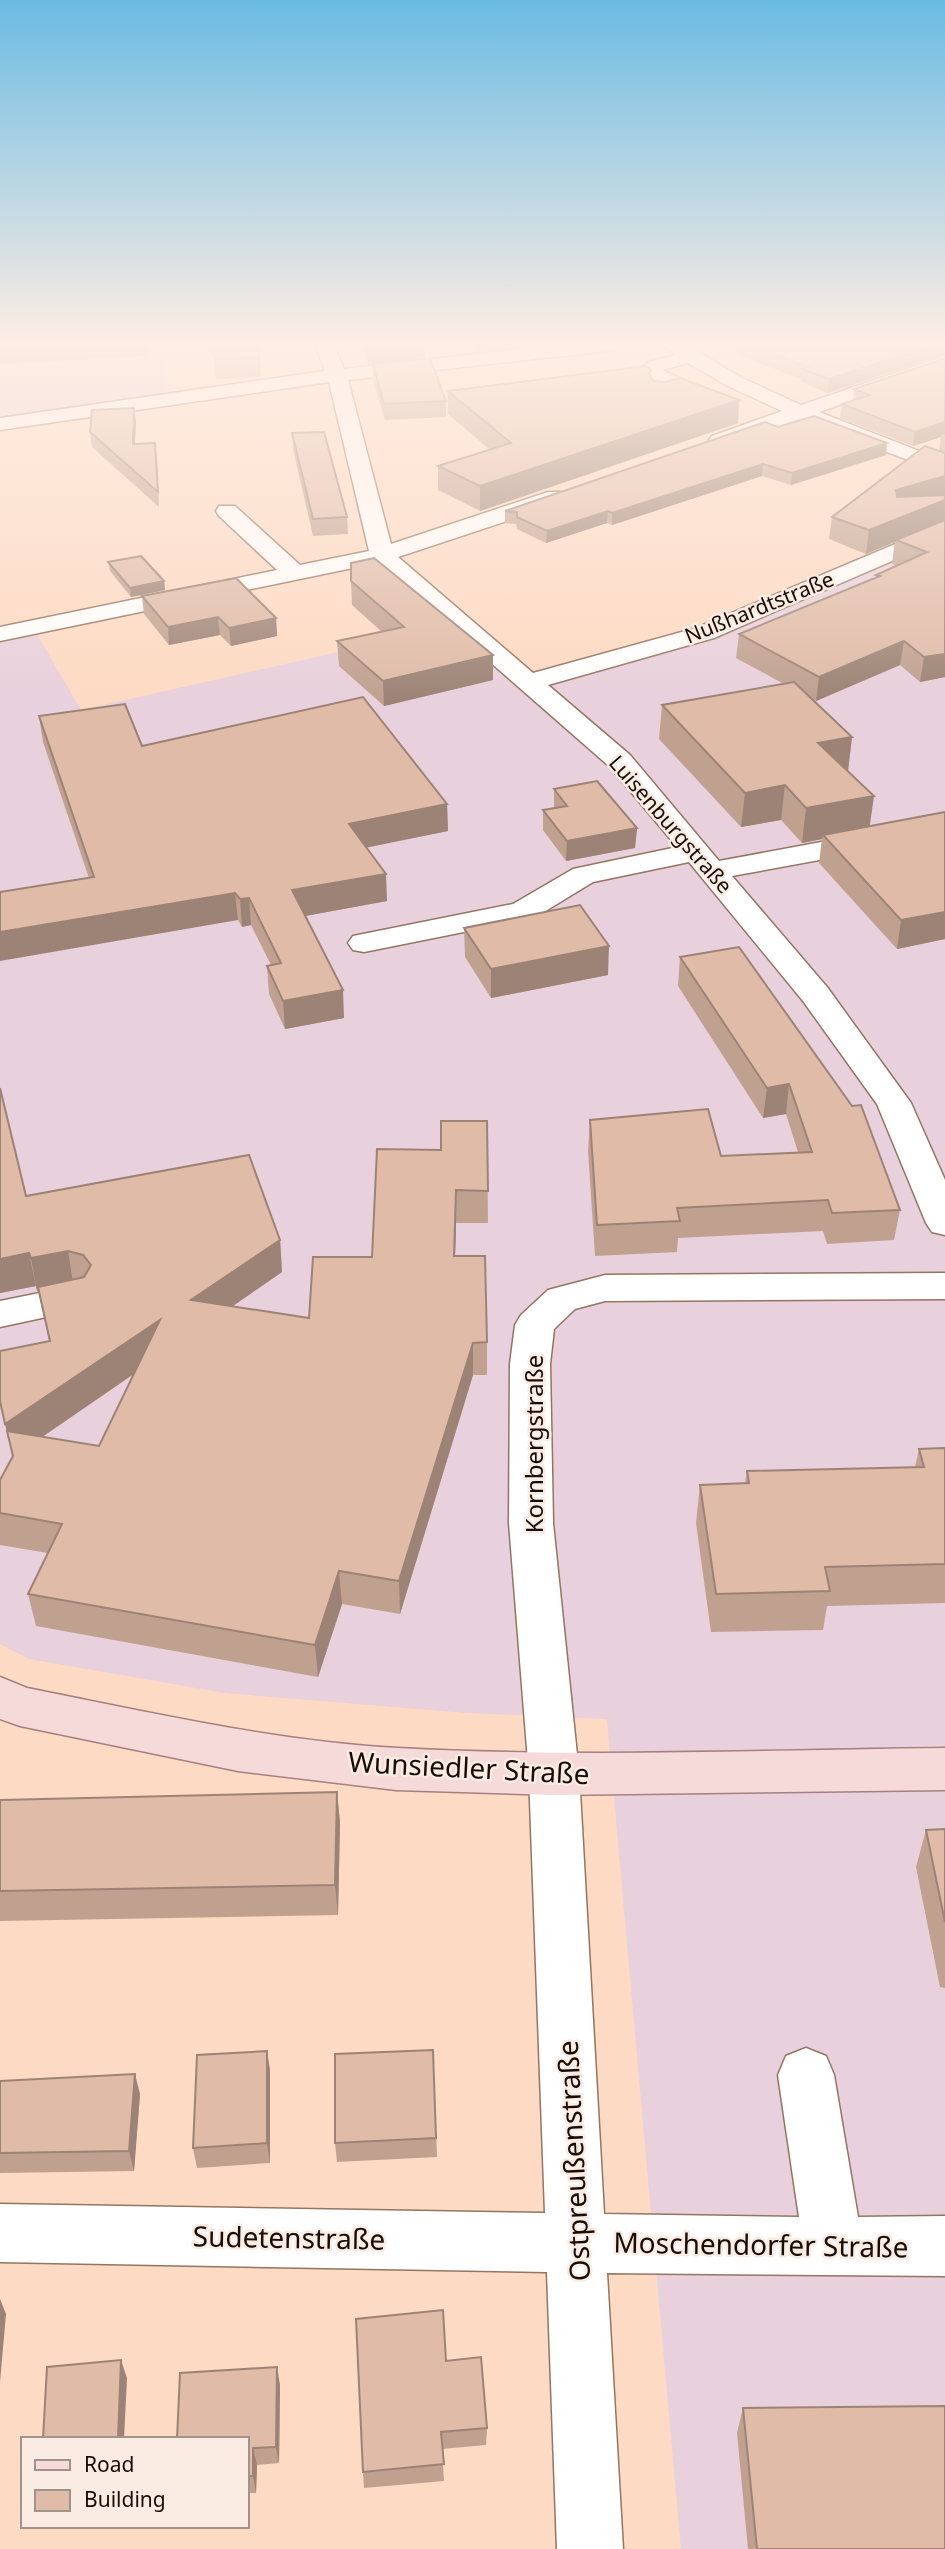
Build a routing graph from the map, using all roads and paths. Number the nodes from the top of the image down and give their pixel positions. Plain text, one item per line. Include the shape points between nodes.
1 (359, 463) edge
2 (571, 491) edge
3 (226, 511) dead end
4 (945, 530) edge
5 (382, 555) junction
6 (295, 573) junction
7 (0, 634) edge
8 (529, 682) junction
9 (945, 828) edge
10 (704, 862) junction
11 (364, 943) dead end
12 (945, 1223) edge
13 (945, 1286) edge
14 (74, 1299) edge
15 (0, 1314) edge
16 (7, 1708) edge
17 (945, 1769) edge
18 (554, 1774) junction
19 (806, 2075) dead end
20 (0, 2233) edge
21 (577, 2242) junction
22 (945, 2246) edge
23 (834, 2247) junction
24 (590, 2549) edge

1 - 5 street
2 - 5 street
3 - 6 street
4 - 8 street, Nußhardtstraße via 705,634
5 - 6 street
5 - 8 street, Luisenburgstraße
6 - 7 street
8 - 10 street, Luisenburgstraße via 620,761
9 - 10 street
10 - 11 street via 584,875 523,911
10 - 12 street, Luisenburgstraße via 815,994 894,1103
13 - 18 street, Kornbergstraße via 605,1288 562,1299 535,1325 530,1364 531,1523
14 - 15 street
16 - 18 main road, Wunsiedler Straße via 238,1750 396,1769
17 - 18 main road, Wunsiedler Straße
18 - 21 street, Ostpreußenstraße
19 - 23 street
20 - 21 street, Sudetenstraße
21 - 23 street, Moschendorfer Straße
21 - 24 street, Ostpreußenstraße
22 - 23 street, Moschendorfer Straße

